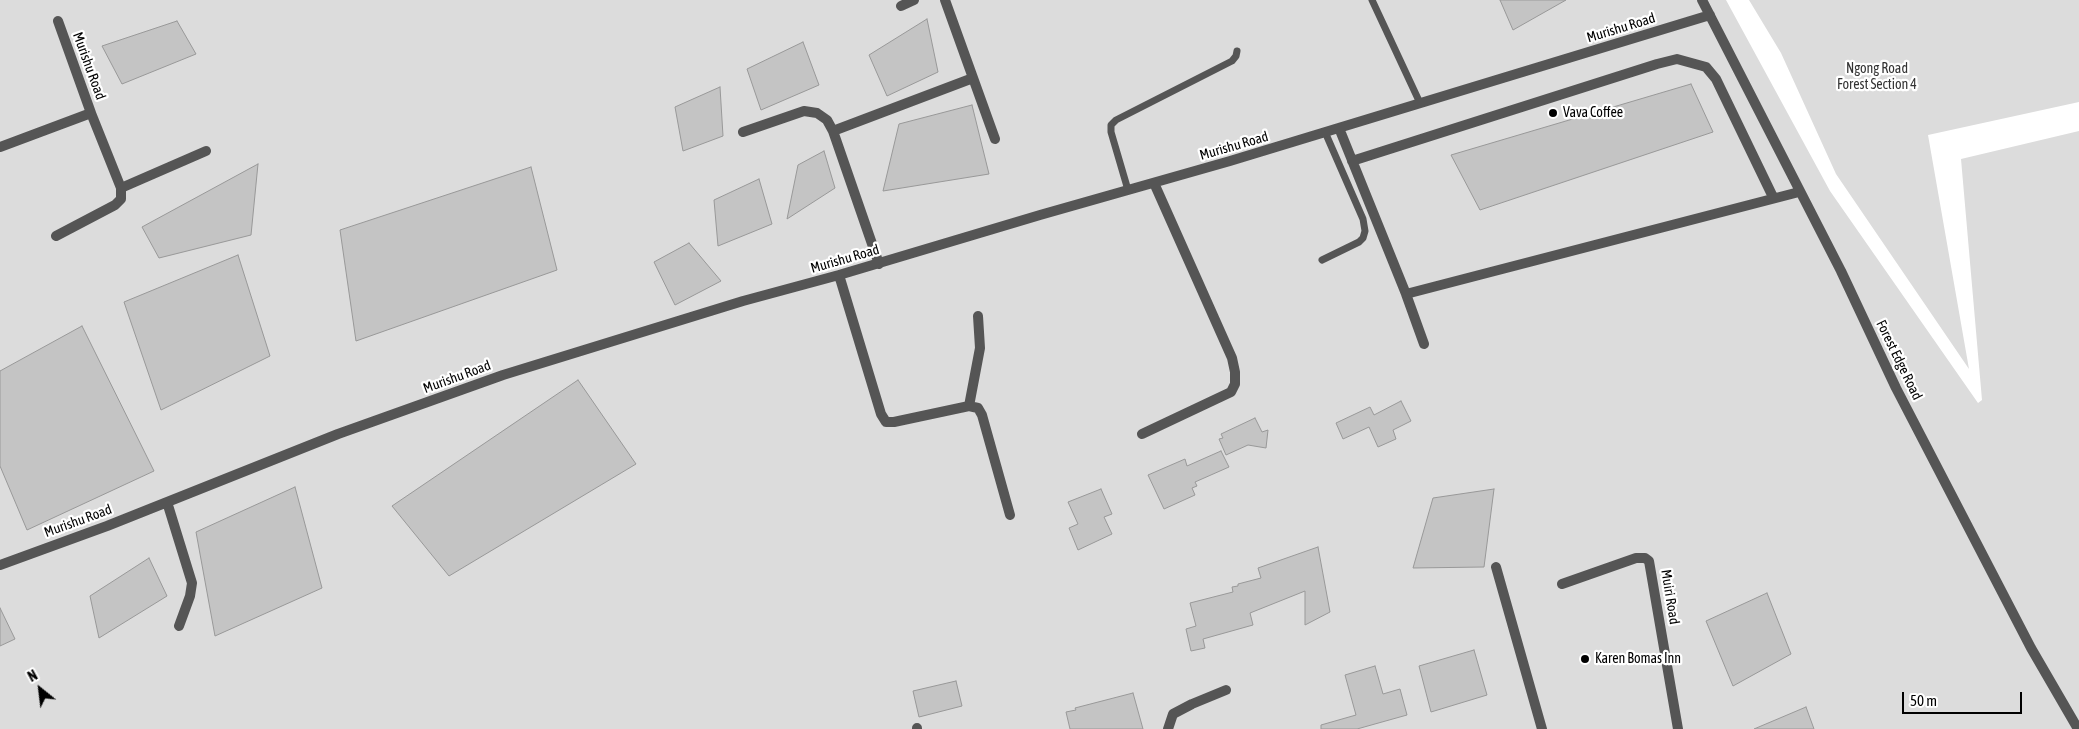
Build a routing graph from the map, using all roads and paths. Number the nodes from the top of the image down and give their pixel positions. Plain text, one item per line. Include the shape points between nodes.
1 (914, 0) edge
2 (945, 0) edge
3 (1372, 0) edge
4 (1702, 0) edge
5 (901, 6) dead end
6 (1710, 15) junction
7 (58, 21) dead end
8 (1237, 51) dead end
9 (973, 78) junction
10 (1420, 104) junction
11 (91, 113) junction
12 (1339, 128) junction
13 (833, 131) junction
14 (743, 132) dead end
15 (1325, 132) junction
16 (995, 139) dead end
17 (0, 147) edge
18 (206, 151) dead end
19 (1352, 161) junction
20 (1154, 183) junction
21 (121, 188) junction
22 (1128, 190) junction
23 (1799, 192) junction
24 (1773, 197) junction
25 (56, 236) dead end
26 (1322, 260) dead end
27 (879, 264) junction
28 (839, 276) junction
29 (1406, 294) junction
30 (978, 316) dead end
31 (1424, 344) dead end
32 (969, 406) junction
33 (1142, 434) dead end
34 (167, 502) junction
35 (1010, 515) dead end
36 (0, 565) edge
37 (1496, 567) dead end
38 (1562, 584) dead end
39 (179, 626) dead end
40 (1226, 690) dead end
41 (1168, 729) edge
42 (1542, 729) edge
43 (1678, 729) edge
44 (2078, 729) edge

1 - 5 street
2 - 9 street
3 - 10 lane
4 - 6 street, Forest Edge Road
6 - 10 street, Murishu Road
6 - 23 street, Forest Edge Road
7 - 11 street, Murishu Road
8 - 22 lane via 1232,61 1111,125
9 - 13 street
9 - 16 street
10 - 12 street, Murishu Road
11 - 17 street, Murishu Road
11 - 21 street
12 - 15 street, Murishu Road
12 - 19 street
13 - 14 street via 827,120 817,113 804,111
13 - 27 street
15 - 20 street, Murishu Road
15 - 26 lane via 1363,219 1365,231 1359,242
18 - 21 street
19 - 24 street via 1657,64 1691,61 1706,67 1716,79
19 - 29 street
20 - 22 street, Murishu Road
20 - 33 street via 1236,372 1231,392
21 - 25 street via 118,203
22 - 27 street, Murishu Road
23 - 24 street
23 - 44 street, Forest Edge Road via 1842,271 1910,414
24 - 29 street
27 - 28 street, Murishu Road
28 - 32 street via 886,422
28 - 34 street, Murishu Road via 743,301 503,375 338,434
29 - 31 street
30 - 32 street via 980,348
32 - 35 street via 978,408 982,414
34 - 36 street, Murishu Road
34 - 39 street via 192,583
37 - 42 street
38 - 43 street, Muiri Road via 1636,558 1649,561
40 - 41 street via 1173,714

